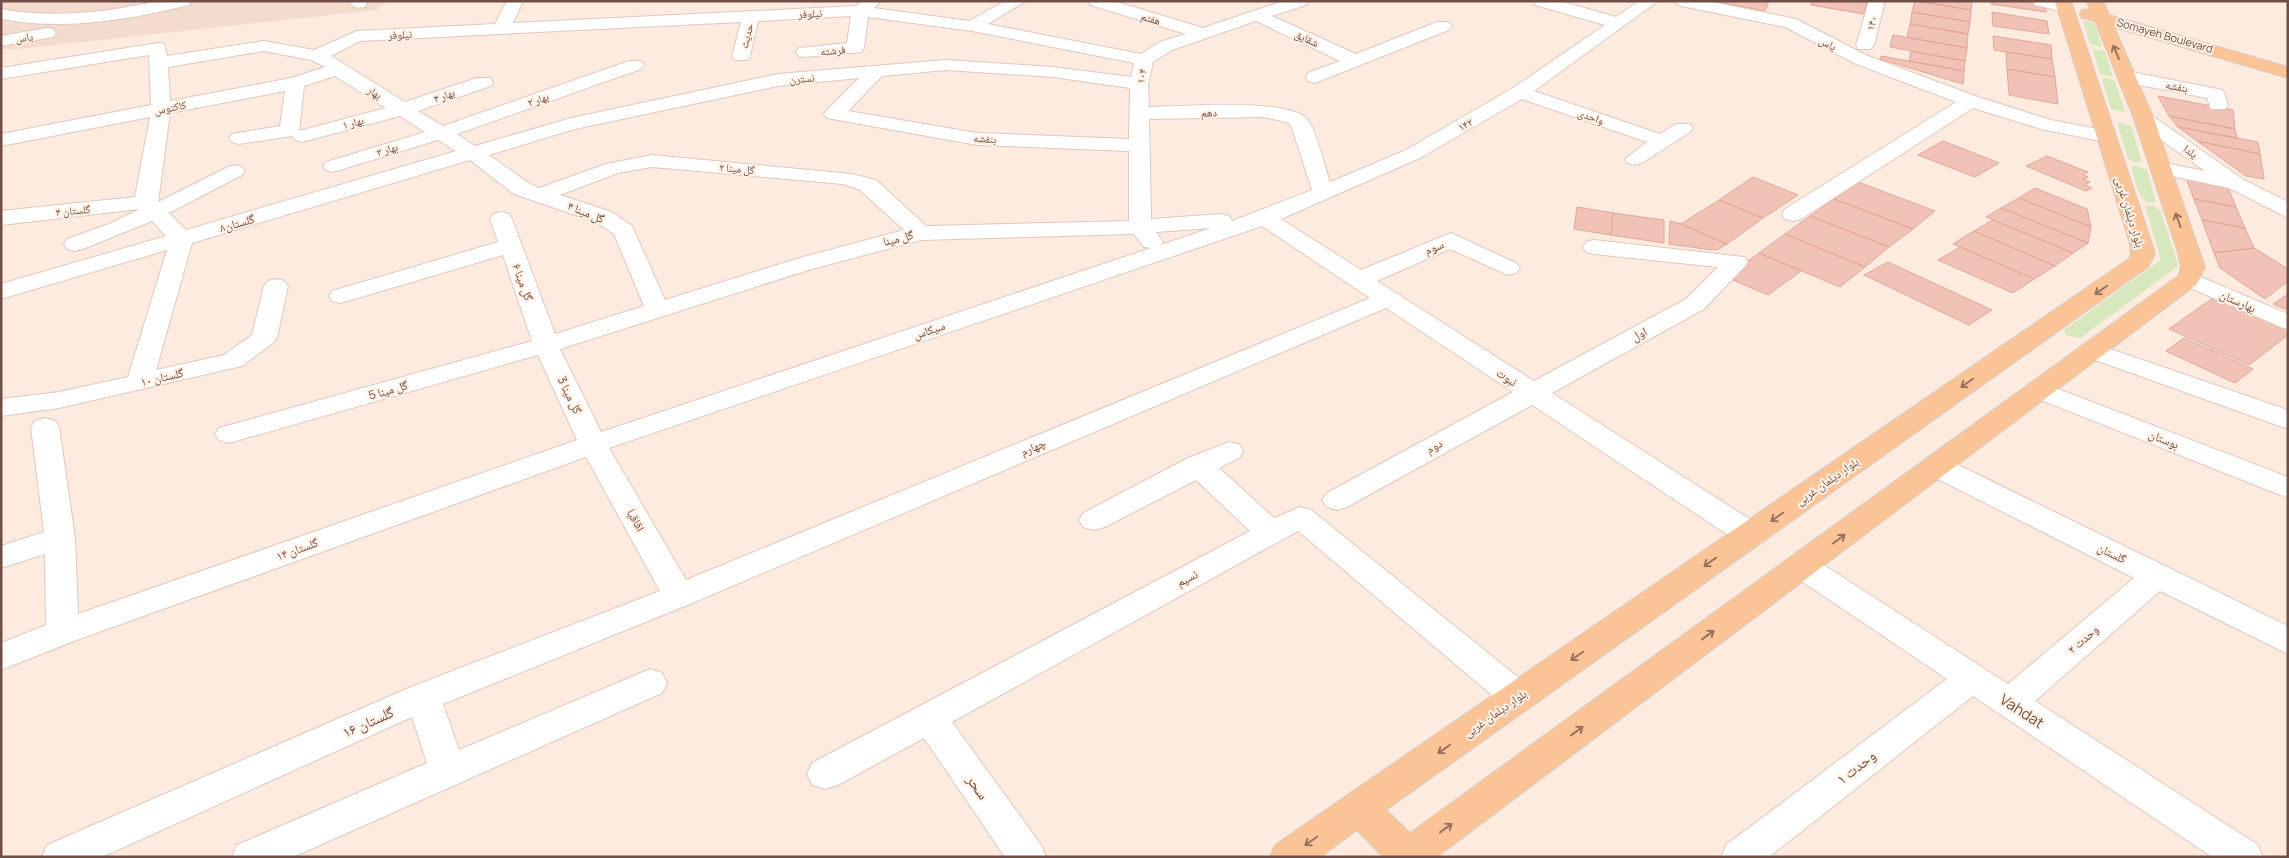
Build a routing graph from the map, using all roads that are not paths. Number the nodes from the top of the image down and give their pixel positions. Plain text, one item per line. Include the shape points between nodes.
1 (183, 1) edge
2 (515, 1) edge
3 (1018, 1) edge
4 (1096, 1) edge
5 (1541, 1) edge
6 (1650, 1) edge
7 (1681, 1) edge
8 (1877, 1) edge
9 (2041, 1) edge
10 (43, 3) dead end
11 (1292, 4) edge
12 (866, 6) edge
13 (2084, 6) edge
14 (1262, 9) edge
15 (1, 13) edge
16 (751, 16) junction
17 (1618, 23) junction
18 (972, 26) junction
19 (1443, 26) dead end
20 (502, 28) junction
21 (47, 34) dead end
22 (1206, 34) junction
23 (1, 41) edge
24 (1865, 45) dead end
25 (805, 52) dead end
26 (316, 56) junction
27 (741, 56) dead end
28 (1144, 60) junction
29 (1354, 61) junction
30 (2288, 61) edge
31 (159, 63) junction
32 (635, 65) dead end
33 (337, 69) junction
34 (877, 71) junction
35 (2288, 73) edge
36 (1, 74) edge
37 (2126, 76) junction
38 (1315, 77) dead end
39 (484, 82) dead end
40 (295, 83) junction
41 (1139, 84) junction
42 (1520, 92) junction
43 (1971, 101) junction
44 (2218, 105) dead end
45 (161, 108) junction
46 (404, 109) junction
47 (1139, 114) junction
48 (2118, 120) junction
49 (1683, 128) dead end
50 (441, 133) junction
51 (302, 136) dead end
52 (238, 138) dead end
53 (1, 140) edge
54 (1662, 141) junction
55 (1138, 145) junction
56 (473, 153) junction
57 (1635, 159) dead end
58 (333, 166) dead end
59 (2160, 168) junction
60 (235, 171) dead end
61 (2236, 184) junction
62 (1323, 192) junction
63 (540, 195) junction
64 (151, 207) junction
65 (2288, 211) edge
66 (1792, 214) dead end
67 (1, 218) edge
68 (1264, 218) junction
69 (501, 219) dead end
70 (1140, 227) junction
71 (920, 233) junction
72 (182, 239) junction
73 (75, 244) dead end
74 (510, 246) junction
75 (1594, 247) dead end
76 (1160, 252) junction
77 (1508, 268) dead end
78 (2189, 279) junction
79 (1358, 280) junction
80 (276, 286) dead end
81 (1, 292) edge
82 (341, 296) dead end
83 (1387, 299) junction
84 (658, 311) junction
85 (2288, 323) edge
86 (546, 345) junction
87 (2093, 351) junction
88 (139, 382) junction
89 (2040, 390) junction
90 (1531, 392) junction
91 (1, 408) edge
92 (2288, 420) edge
93 (45, 427) dead end
94 (229, 434) dead end
95 (593, 444) junction
96 (1229, 451) dead end
97 (1198, 465) junction
98 (1936, 466) junction
99 (2288, 488) edge
100 (1337, 500) dead end
101 (1094, 520) dead end
102 (1271, 533) junction
103 (1750, 535) junction
104 (60, 538) junction
105 (1, 557) edge
106 (1802, 566) junction
107 (2157, 576) junction
108 (679, 596) junction
109 (62, 632) junction
110 (2288, 641) edge
111 (1, 656) edge
112 (1972, 678) junction
113 (650, 683) dead end
114 (423, 697) junction
115 (1518, 697) junction
116 (2010, 704) junction
117 (929, 717) junction
118 (448, 771) junction
119 (825, 774) dead end
120 (1360, 807) junction
121 (1408, 856) edge
122 (61, 857) edge
123 (251, 857) edge
124 (1027, 857) edge
125 (1289, 857) edge
126 (1740, 857) edge
127 (2244, 857) edge

1 - 15 street via 81,19 24,20
2 - 20 street
3 - 18 street
4 - 22 street, هفتم
5 - 17 street
6 - 17 street, ۱۴۲
7 - 43 street, یاس via 1790,23 1862,60
8 - 24 street, ۱۴۰
9 - 13 street, Somayeh Boulevard
10 - 15 street
11 - 14 street, ۱۰۴
12 - 16 street, نیلوفر
12 - 18 street, نیلوفر
12 - 25 street, فرشته via 854,48
13 - 30 main road, Somayeh Boulevard
13 - 35 main road, Somayeh Boulevard
37 -> 13 main road, بلوار دیلمان غربی
13 - 48 main road, بلوار دیلمان غربی
14 - 22 street, ۱۰۴
14 - 29 street, شقایق
16 - 20 street, نیلوفر
16 - 27 street, حدیث
17 - 42 street, ۱۴۲
18 - 28 street, نیلوفر
19 - 29 street
20 - 26 street, نیلوفر via 357,36
21 - 23 street, یاس
22 - 28 street, ۱۰۴ via 1166,46
26 - 31 street via 264,46
26 - 33 street, بهار
28 - 41 street, ۱۰۴
29 - 38 street
31 - 36 street via 158,48
31 - 45 street
32 - 50 street, بهار ۲
33 - 40 street, کاکتوس
33 - 46 street, بهار
34 - 41 street, نسترن via 946,65 1053,72
34 - 55 street, بنفشه via 834,114 977,139
34 - 56 street, نسترن via 778,80 572,124
37 - 44 street, بنفشه via 2216,94
37 - 48 main road, بلوار دیلمان غربی
39 - 46 street, بهار ۴
40 - 45 street, کاکتوس
40 - 52 street via 289,131
41 - 47 street, ۱۰۴
42 - 54 street, واحدی
42 - 62 street, ۱۴۲ via 1413,154
43 - 48 street, یاس via 2048,125
43 - 66 street
45 - 53 street, کاکتوس
45 - 64 street
46 - 50 street, بهار
46 - 51 street, بهار ۱
47 - 55 street, ۱۰۴
47 - 62 street, دهم via 1279,113 1293,117 1300,123
48 - 59 main road, بلوار دیلمان غربی
48 - 61 street, یلدا
48 -> 103 main road, بلوار دیلمان غربی via 2144,254 2140,262
49 - 54 street
50 - 56 street, بهار
50 - 58 street, بهار ۳
54 - 57 street
55 - 70 street, ۱۰۴
56 - 63 street, گل مینا ۴ via 522,189
56 - 72 street, گلستان۸
59 - 61 street, یلدا
78 -> 59 main road, بلوار دیلمان غربی via 2193,266
60 - 64 street
61 - 65 street, یلدا
62 - 68 street, ۱۴۲
63 - 71 street, گل مینا ۲ via 613,168 652,161 846,178 868,185
63 - 84 street, گل مینا ۴ via 604,217 624,231
64 - 67 street, گلستان ۴
64 - 72 street
64 - 73 street via 118,230
68 - 70 street, گل مینا
68 - 76 street, سیکاس
68 - 79 street, نبوت
69 - 74 street, گل مینا ۶
70 - 71 street, گل مینا
70 - 76 street
71 - 84 street, گل مینا via 804,264
72 - 81 street, گلستان۸
72 - 88 street
74 - 82 street
74 - 86 street, گل مینا ۶
75 - 90 street, اول via 1736,262 1696,304
76 - 95 street, سیکاس
77 - 79 street, سوم via 1452,240
78 - 85 street, بهارستان
78 - 87 main road
79 - 83 street, نبوت
80 - 88 street, گلستان ۱۰ via 264,338 233,362
83 - 90 street, نبوت
83 - 108 street, چهارم
84 - 86 street, گل مینا
86 - 94 street, گل مینا 5
86 - 95 street, گل مینا 3
87 - 89 main road
87 - 92 street
88 - 91 street, گلستان ۱۰ via 59,400
89 - 98 main road
89 - 99 street, بوستان
90 - 100 street, دوم
90 - 103 street, نبوت
93 - 104 street
95 - 108 street, اقاقیا
95 - 109 street, گلستان ۱۴
96 - 97 street
97 - 101 street
97 - 102 street
106 -> 98 main road
98 - 107 street, گلستان
102 - 115 street, نسیم via 1300,517
102 - 117 street, نسیم
103 -> 115 main road, بلوار دیلمان غربی
104 - 105 street
104 - 109 street
106 - 112 street, Vahdat
121 -> 106 main road
107 - 110 street, گلستان
107 - 116 street, وحدت ۲
108 - 114 street, گلستان ۱۶
109 - 111 street, گلستان ۱۴
112 - 116 street, Vahdat
112 - 126 street, وحدت ۱
113 - 118 street
114 - 118 street
114 - 122 street, گلستان ۱۶
115 -> 120 main road, بلوار دیلمان غربی
116 - 127 street, Vahdat
117 - 119 street, نسیم
117 - 124 street, سحر
118 - 123 street
120 - 121 main road
120 -> 125 main road, بلوار دیلمان غربی

